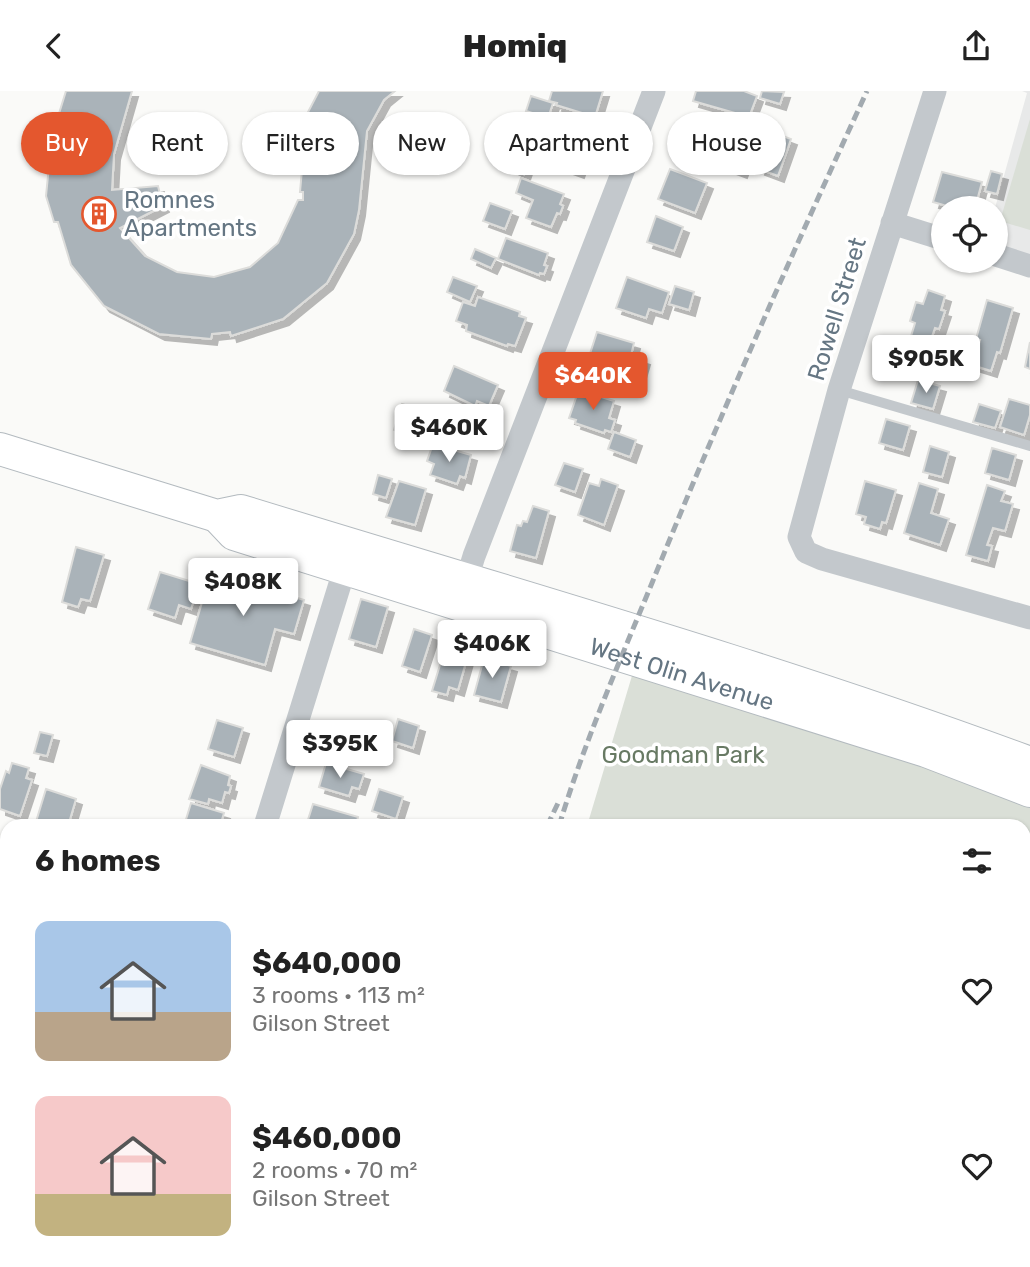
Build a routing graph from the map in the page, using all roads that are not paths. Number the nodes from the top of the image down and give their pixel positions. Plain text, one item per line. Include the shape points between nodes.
1 (654, 91) edge
2 (935, 91) edge
3 (892, 223) junction
4 (931, 235) edge
5 (1008, 259) edge
6 (1030, 266) edge
7 (839, 390) junction
8 (1030, 446) edge
9 (0, 449) edge
10 (348, 557) junction
11 (463, 593) junction
12 (1030, 618) edge
13 (1030, 763) edge
14 (1030, 791) edge
15 (267, 819) edge

1 - 11 street
2 - 3 street, Rowell Street
3 - 4 street
3 - 7 street, Rowell Street
5 - 6 street
7 - 8 lane
7 - 12 street, Rowell Street via 799,537 806,552
9 - 10 street, West Olin Avenue via 217,516 241,511
10 - 11 street, West Olin Avenue
10 - 15 street
11 - 13 street, West Olin Avenue via 784,677
11 - 14 street, West Olin Avenue

